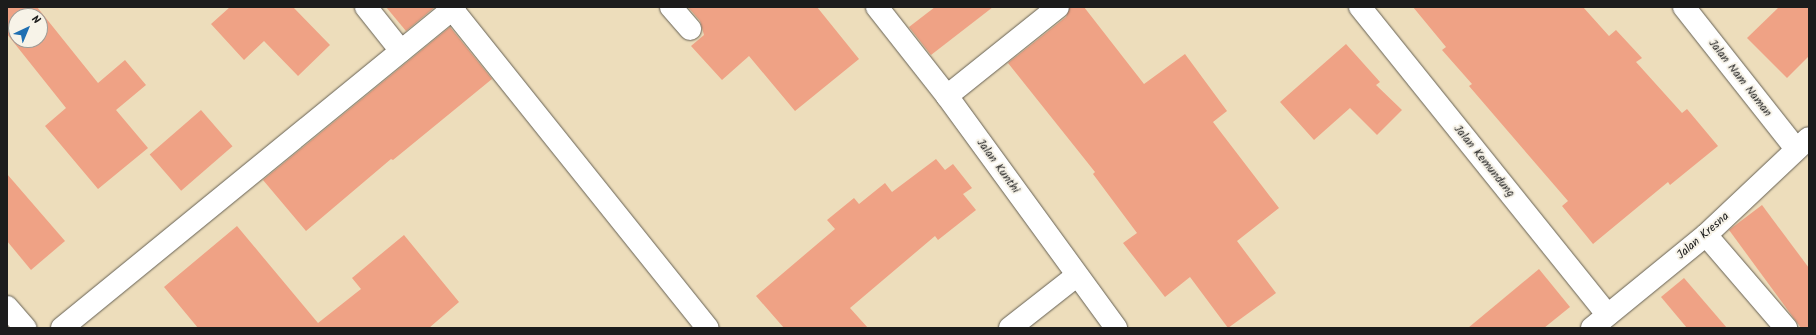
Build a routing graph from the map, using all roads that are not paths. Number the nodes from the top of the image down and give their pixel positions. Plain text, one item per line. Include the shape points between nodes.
1 (366, 7) edge
2 (671, 7) edge
3 (877, 7) edge
4 (1058, 7) edge
5 (1360, 7) edge
6 (1684, 7) edge
7 (454, 8) edge
8 (690, 29) dead end
9 (401, 51) junction
10 (947, 96) junction
11 (1803, 143) edge
12 (1706, 235) junction
13 (1076, 276) junction
14 (7, 307) edge
15 (1600, 322) edge
16 (25, 328) edge
17 (62, 328) edge
18 (708, 328) edge
19 (1010, 328) edge
20 (1116, 328) edge
21 (1786, 328) edge

1 - 9 street
2 - 8 street
3 - 10 street, Jalan Kunthi
4 - 10 street
5 - 15 street, Jalan Kemundung
6 - 11 street, Jalan Nam Naman
7 - 9 street
7 - 18 street
9 - 17 street
10 - 13 street, Jalan Kunthi
11 - 12 street, Jalan Kresna
12 - 15 street, Jalan Kresna
12 - 21 street
13 - 19 street
13 - 20 street, Jalan Kunthi
14 - 16 street

